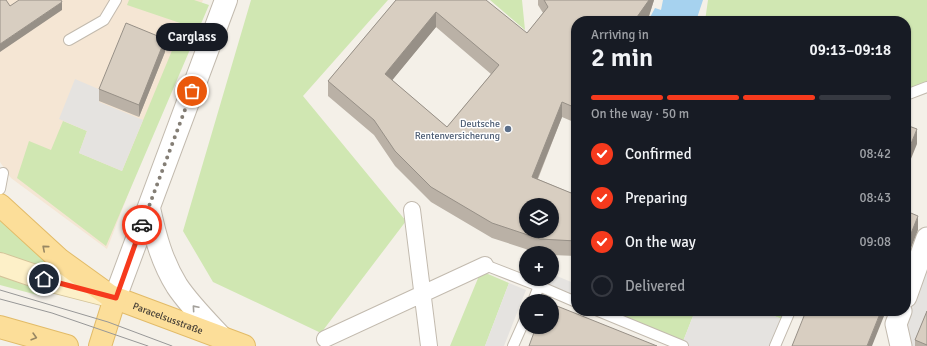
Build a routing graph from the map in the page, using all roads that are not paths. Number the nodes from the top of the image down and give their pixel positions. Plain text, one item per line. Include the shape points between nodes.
1 (116, 0) edge
2 (226, 0) edge
3 (69, 40) dead end
4 (927, 87) edge
5 (911, 93) edge
6 (3, 173) dead end
7 (0, 188) edge
8 (0, 205) edge
9 (148, 208) junction
10 (412, 210) dead end
11 (927, 238) edge
12 (0, 264) edge
13 (485, 265) joint
14 (519, 278) edge
15 (911, 283) edge
16 (539, 286) joint
17 (422, 294) junction
18 (536, 294) edge
19 (113, 297) junction
20 (571, 300) edge
21 (610, 316) edge
22 (788, 316) edge
23 (899, 316) edge
24 (0, 327) edge
25 (519, 333) edge
26 (221, 337) junction
27 (325, 339) dead end
28 (67, 346) edge
29 (100, 346) edge
30 (244, 346) edge
31 (428, 346) edge
32 (513, 346) edge
33 (683, 346) edge
34 (775, 346) edge
35 (901, 346) edge

1 - 3 lane via 104,20
2 - 9 street
4 - 5 lane
6 - 7 lane
19 -> 8 main road via 60,260
9 - 19 street
26 -> 9 street via 174,281 163,259
10 - 17 street
11 - 15 street
12 - 19 main road, Paracelsusstraße via 44,279
13 - 14 lane
13 - 17 street
16 - 18 lane
16 - 20 lane
17 - 27 street
17 - 31 street
19 - 26 main road, Paracelsusstraße
19 - 29 main road
21 - 33 lane
22 - 34 lane
23 - 35 street via 896,324
24 -> 28 main road
25 - 32 lane
26 - 30 main road, Paracelsusstraße

